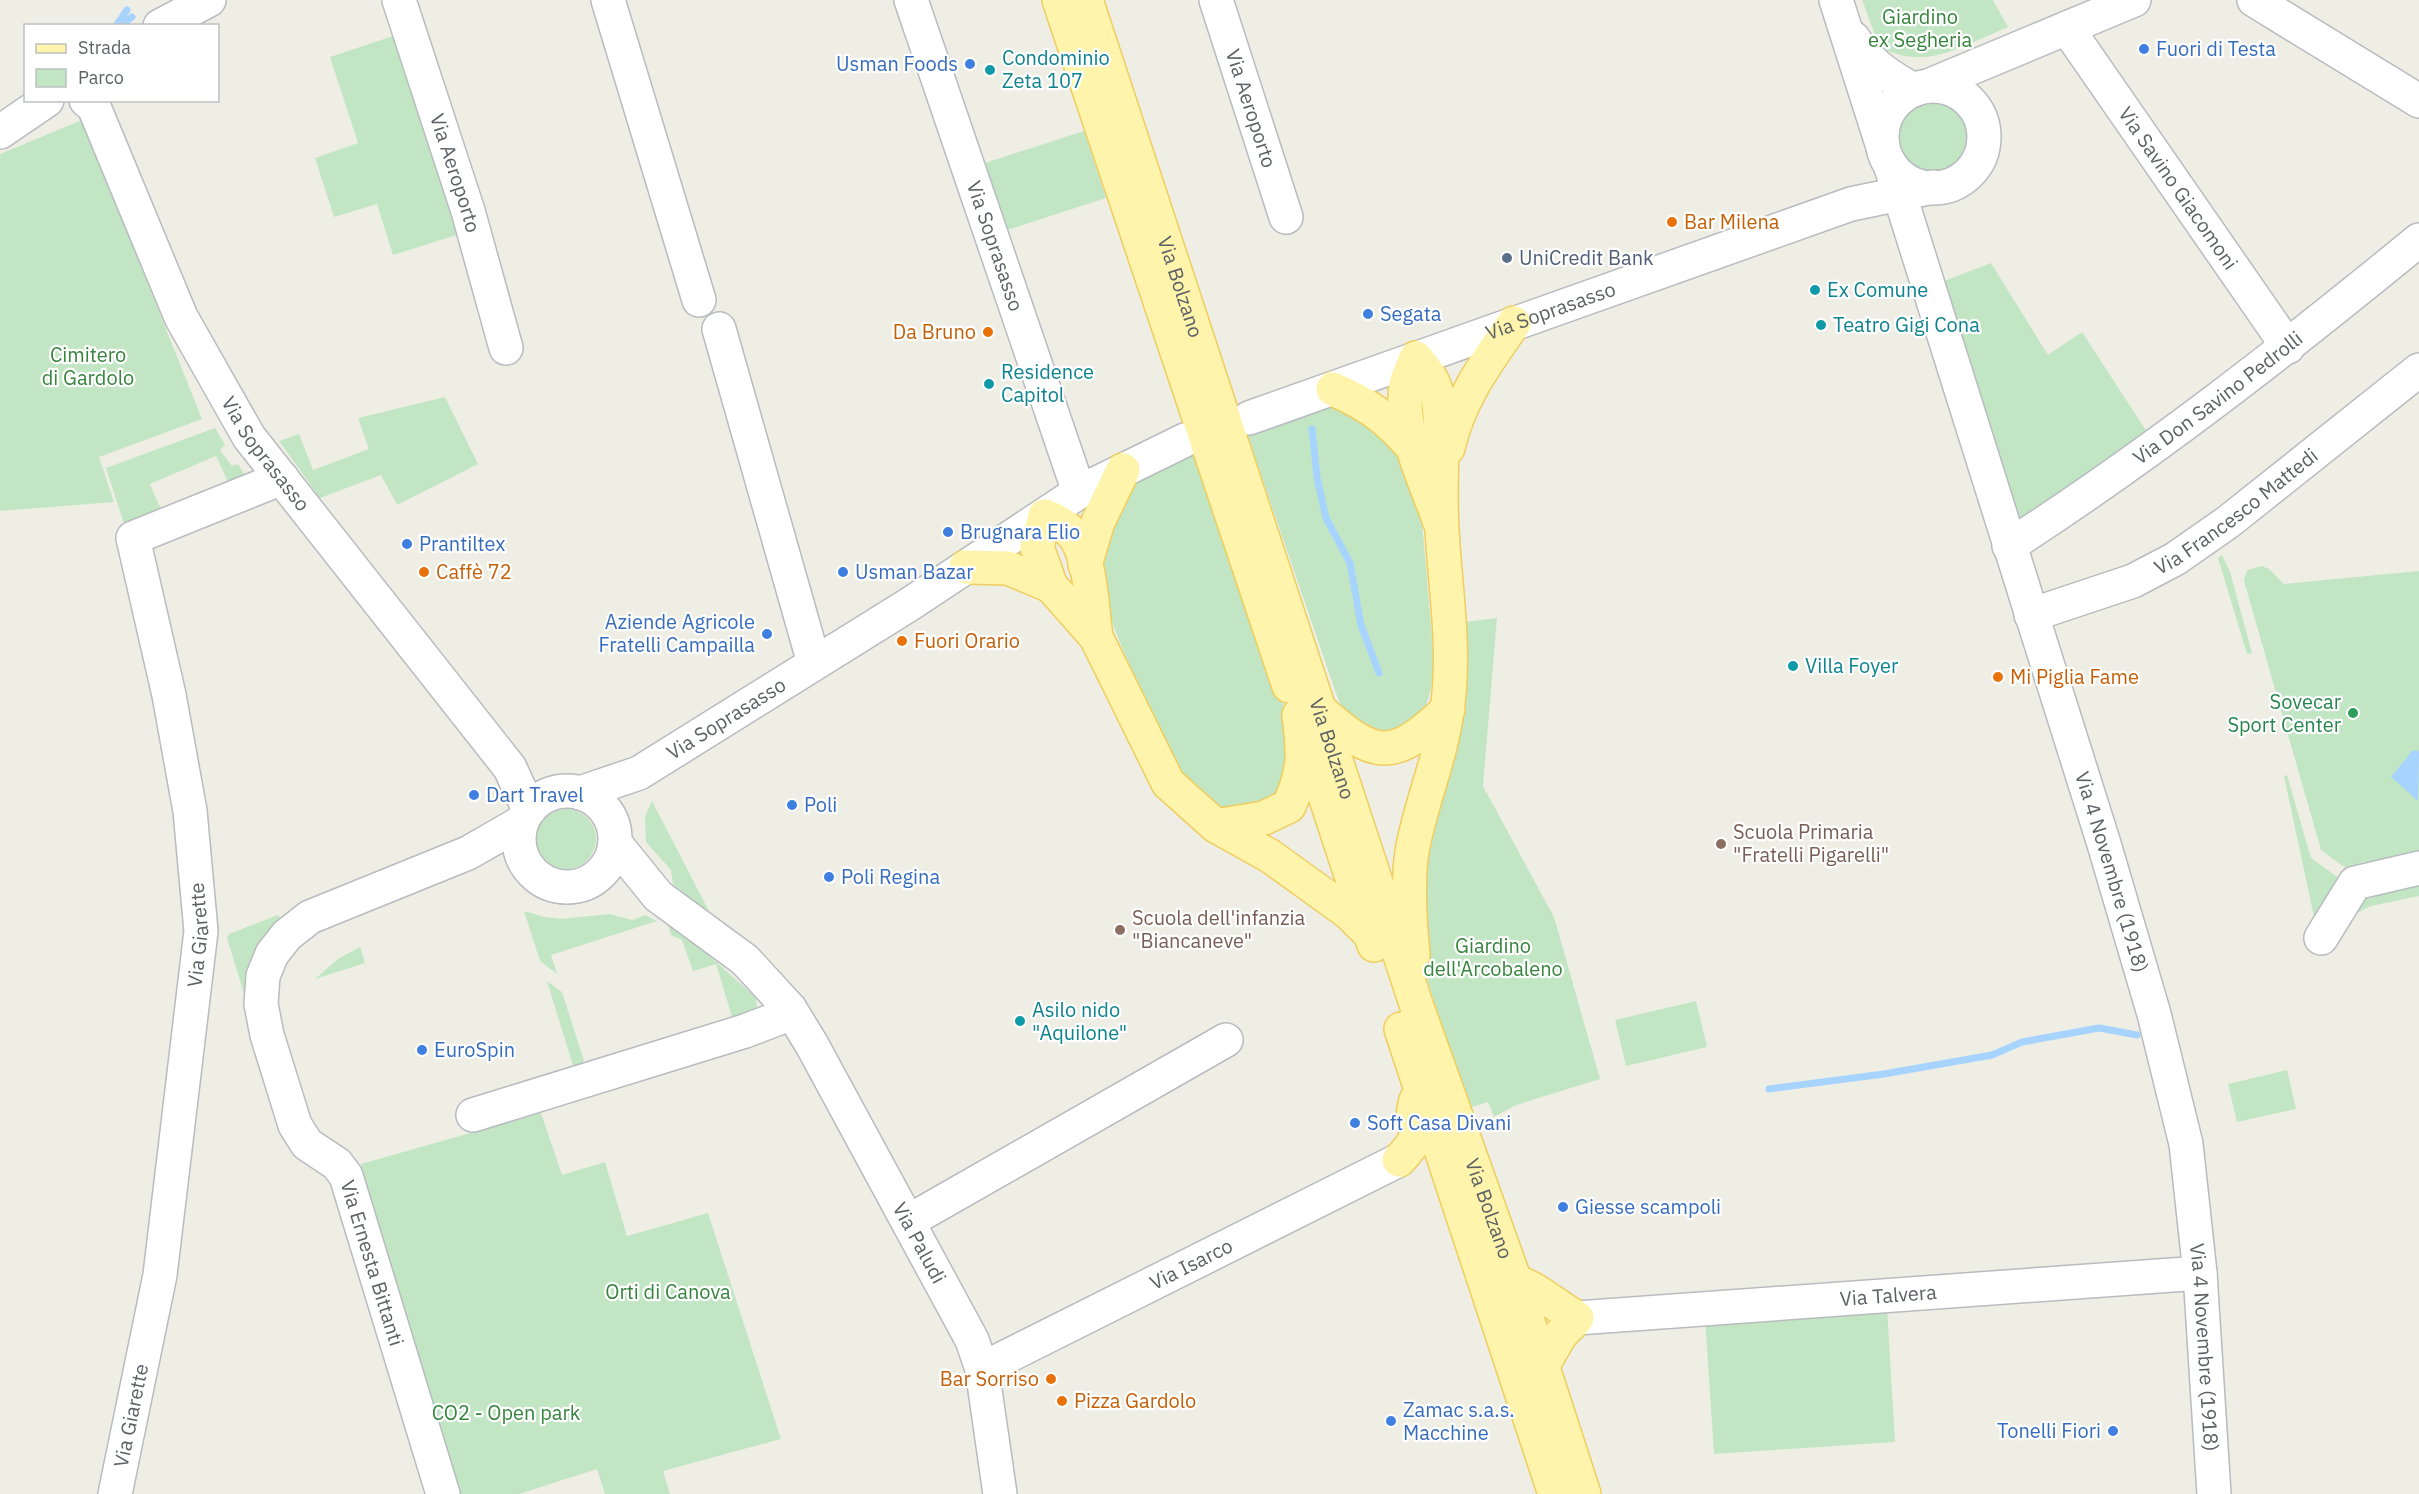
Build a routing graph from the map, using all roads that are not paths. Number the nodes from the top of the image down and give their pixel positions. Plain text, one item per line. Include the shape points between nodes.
1 (154, 0) edge
2 (209, 0) edge
3 (399, 0) edge
4 (608, 0) edge
5 (911, 0) edge
6 (1059, 0) edge
7 (1086, 0) edge
8 (1216, 0) edge
9 (2134, 0) edge
10 (2254, 0) edge
11 (1839, 11) edge
12 (159, 24) edge
13 (163, 24) edge
14 (2067, 28) junction
15 (2018, 48) junction
16 (1921, 88) junction
17 (2419, 101) edge
18 (44, 102) edge
19 (88, 102) edge
20 (1982, 122) junction
21 (0, 132) edge
22 (1891, 169) junction
23 (1941, 186) junction
24 (1286, 218) dead end
25 (2419, 240) edge
26 (1921, 268) junction
27 (699, 300) dead end
28 (1514, 323) junction
29 (719, 329) dead end
30 (2288, 347) junction
31 (506, 348) dead end
32 (1416, 358) junction
33 (2419, 370) edge
34 (1333, 389) junction
35 (1249, 418) dead end
36 (1185, 440) dead end
37 (1414, 449) junction
38 (1123, 470) junction
39 (1443, 473) junction
40 (282, 478) junction
41 (1079, 492) junction
42 (1045, 516) junction
43 (1442, 528) junction
44 (2009, 546) junction
45 (1085, 566) junction
46 (966, 567) junction
47 (1051, 586) junction
48 (2031, 615) junction
49 (1096, 637) junction
50 (814, 663) junction
51 (1448, 709) junction
52 (1310, 713) junction
53 (639, 773) junction
54 (546, 804) junction
55 (1216, 826) junction
56 (612, 830) junction
57 (468, 853) junction
58 (528, 868) junction
59 (2419, 868) edge
60 (585, 884) junction
61 (658, 896) junction
62 (1370, 933) junction
63 (2321, 939) dead end
64 (1417, 1007) junction
65 (790, 1009) junction
66 (1226, 1040) dead end
67 (1421, 1087) junction
68 (473, 1116) dead end
69 (1399, 1160) junction
70 (1454, 1186) junction
71 (909, 1221) junction
72 (2200, 1273) junction
73 (1515, 1281) junction
74 (1577, 1318) junction
75 (1543, 1365) junction
76 (982, 1369) junction
77 (115, 1494) edge
78 (442, 1494) edge
79 (1000, 1494) edge
80 (1555, 1494) edge
81 (1584, 1494) edge
82 (2214, 1494) edge

1 - 12 street
2 - 13 street
3 - 31 street, Via Aeroporto via 468,211
4 - 27 street
5 - 41 street, Via Soprasasso
6 - 52 main road, Via Bolzano
7 - 52 main road, Via Bolzano
8 - 24 street, Via Aeroporto
9 - 14 street
10 - 17 street
11 - 16 street via 1873,64 1887,75
11 - 22 street, Via 4 Novembre (1918)
14 - 15 street
14 - 30 street, Via Savino Giacomoni
15 - 16 street
15 - 20 street via 1996,66 1990,78
16 - 20 street via 1940,86 1956,91 1974,106
16 - 22 street via 1900,98 1886,118
18 - 21 street
19 - 40 street, Via Soprasasso via 94,107 181,318 249,437
20 - 23 street via 1984,134 1978,160 1962,179
22 - 23 street via 1909,182
22 - 26 street, Via 4 Novembre (1918)
22 - 28 street, Via Soprasasso via 1851,204
23 - 26 street, Via 4 Novembre (1918) via 1924,230
25 - 30 street, Via Don Savino Pedrolli
26 - 44 street, Via 4 Novembre (1918)
28 - 32 street, Via Soprasasso
28 - 39 main road via 1468,392 1454,421
29 - 50 street
30 - 44 street, Via Don Savino Pedrolli via 2090,494
32 - 34 street, Via Soprasasso
32 - 37 main road via 1406,383 1407,417
32 - 39 main road via 1428,373 1437,396
33 - 48 street, Via Francesco Mattedi via 2228,522 2175,559 2133,581
34 - 35 street, Via Soprasasso
34 - 37 main road via 1363,402 1389,420
36 - 38 street, Via Soprasasso
37 - 43 main road
38 - 41 street, Via Soprasasso
38 - 45 main road via 1098,522
39 - 43 main road
40 - 54 street, Via Soprasasso via 510,768
40 - 77 street, Via Giarette via 133,537 169,695 190,811 201,930 160,1275
41 - 42 street, Via Soprasasso
42 - 45 main road via 1063,524 1076,538
42 - 46 street, Via Soprasasso
42 - 47 main road via 1037,547
43 - 51 main road via 1451,614
44 - 48 street, Via 4 Novembre (1918)
45 - 49 main road
46 - 47 main road via 1008,568
46 - 50 street, Via Soprasasso
47 - 49 main road
48 - 72 street, Via 4 Novembre (1918) via 2154,1014 2186,1144
49 - 55 main road via 1168,783
50 - 53 street, Via Soprasasso
51 - 52 main road via 1419,737 1398,747 1376,747
51 - 64 main road via 1413,847 1410,926
52 - 55 main road via 1299,783 1289,806 1264,818
52 - 62 main road, Via Bolzano
52 - 64 main road, Via Bolzano
53 - 54 street, Via Soprasasso
53 - 56 street, Via Soprasasso
54 - 56 street, Via Soprasasso via 595,800
54 - 57 street, Via Ernesta Bittanti
54 - 58 street, Via Soprasasso via 520,846
55 - 62 main road via 1270,856 1349,913
56 - 60 street, Via Soprasasso via 606,868
56 - 61 street, Via Paludi
57 - 58 street
57 - 78 street, Via Ernesta Bittanti via 310,917 287,934 272,954 263,976 261,1004 267,1035 300,1135 346,1176
58 - 60 street via 554,885
59 - 63 street via 2355,883
60 - 61 street, Via Paludi
61 - 65 street, Via Paludi via 745,960
62 - 67 main road, Via Bolzano
64 - 73 main road, Via Bolzano
65 - 68 street via 779,1018 745,1031
65 - 71 street, Via Paludi
66 - 71 street
67 - 69 main road via 1412,1112 1418,1136
67 - 70 main road, Via Bolzano
69 - 70 main road via 1417,1158 1440,1181
69 - 76 street, Via Isarco
70 - 80 main road, Via Bolzano
71 - 76 street, Via Paludi via 972,1341
72 - 74 street, Via Talvera
72 - 82 street, Via 4 Novembre (1918)
73 - 74 main road via 1534,1288
73 - 75 main road, Via Bolzano
74 - 75 main road via 1561,1334
75 - 81 main road, Via Bolzano
76 - 79 street, Via Paludi

